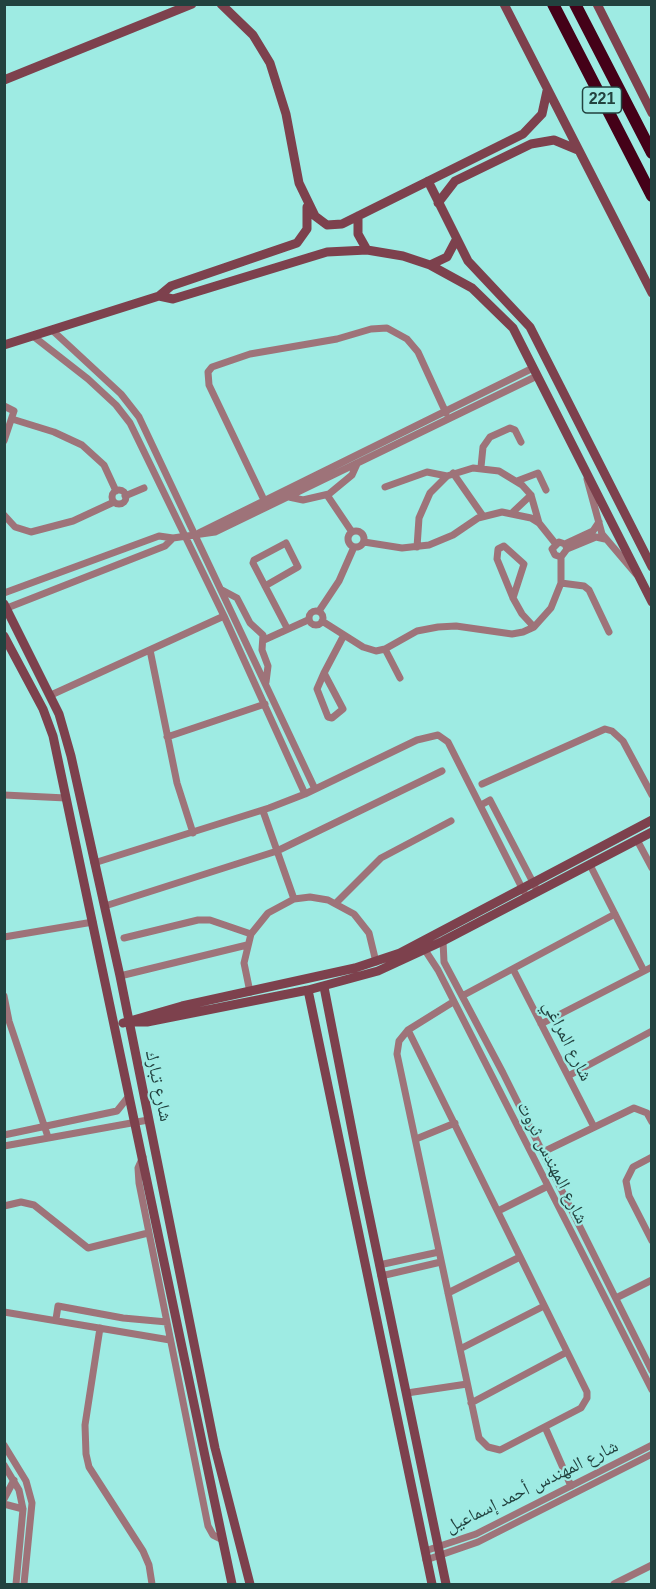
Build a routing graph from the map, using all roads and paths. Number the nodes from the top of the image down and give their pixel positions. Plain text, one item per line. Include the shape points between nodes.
1 (192, 4) edge
2 (221, 4) edge
3 (504, 4) edge
4 (553, 4) edge
5 (575, 4) edge
6 (597, 4) edge
7 (4, 80) edge
8 (547, 91) junction
9 (651, 112) edge
10 (579, 150) junction
11 (651, 153) edge
12 (428, 182) junction
13 (651, 196) edge
14 (438, 203) junction
15 (307, 205) junction
16 (358, 216) junction
17 (456, 240) junction
18 (367, 250) junction
19 (430, 265) junction
20 (489, 284) junction
21 (651, 293) edge
22 (481, 295) junction
23 (159, 296) junction
24 (52, 330) junction
25 (33, 336) junction
26 (4, 345) edge
27 (535, 372) junction
28 (470, 404) junction
29 (4, 406) edge
30 (446, 413) junction
31 (12, 418) junction
32 (4, 441) edge
33 (521, 442) dead end
34 (357, 464) junction
35 (481, 468) junction
36 (586, 471) junction
37 (450, 474) junction
38 (517, 481) junction
39 (385, 487) dead end
40 (144, 488) dead end
41 (546, 490) dead end
42 (116, 491) junction
43 (330, 493) junction
44 (531, 495) junction
45 (125, 496) junction
46 (289, 497) junction
47 (264, 500) junction
48 (114, 502) junction
49 (513, 512) junction
50 (4, 515) edge
51 (483, 516) junction
52 (598, 522) junction
53 (539, 523) junction
54 (352, 532) junction
55 (196, 535) junction
56 (183, 536) junction
57 (173, 538) junction
58 (605, 539) junction
59 (364, 542) junction
60 (555, 543) junction
61 (354, 547) junction
62 (566, 547) junction
63 (417, 548) junction
64 (108, 556) junction
65 (561, 557) junction
66 (113, 566) junction
67 (651, 567) edge
68 (641, 579) junction
69 (561, 583) junction
70 (264, 586) junction
71 (222, 590) junction
72 (4, 593) edge
73 (513, 598) junction
74 (651, 602) edge
75 (6, 606) edge
76 (319, 611) junction
77 (224, 616) junction
78 (308, 620) junction
79 (322, 621) junction
80 (9, 622) edge
81 (239, 626) junction
82 (534, 627) junction
83 (287, 628) junction
84 (230, 630) junction
85 (260, 632) junction
86 (278, 632) junction
87 (609, 632) dead end
88 (344, 635) junction
89 (4, 636) edge
90 (264, 640) junction
91 (385, 649) junction
92 (150, 650) junction
93 (324, 673) junction
94 (40, 674) junction
95 (400, 678) dead end
96 (28, 679) junction
97 (266, 683) junction
98 (51, 695) junction
99 (265, 704) junction
100 (167, 737) junction
101 (442, 771) dead end
102 (482, 784) dead end
103 (315, 789) junction
104 (305, 794) junction
105 (4, 795) edge
106 (651, 795) edge
107 (66, 798) junction
108 (481, 805) junction
109 (248, 806) dead end
110 (263, 811) junction
111 (251, 814) junction
112 (451, 820) dead end
113 (651, 820) edge
114 (193, 832) junction
115 (651, 832) edge
116 (637, 840) junction
117 (277, 851) junction
118 (94, 863) junction
119 (590, 865) junction
120 (651, 868) edge
121 (534, 882) junction
122 (538, 892) junction
123 (525, 893) junction
124 (294, 899) junction
125 (336, 903) junction
126 (105, 906) junction
127 (615, 914) junction
128 (93, 922) junction
129 (251, 934) junction
130 (4, 937) edge
131 (124, 938) dead end
132 (112, 941) junction
133 (443, 941) junction
134 (98, 944) junction
135 (247, 945) junction
136 (422, 947) junction
137 (375, 962) junction
138 (444, 962) junction
139 (435, 966) junction
140 (651, 967) edge
141 (513, 969) junction
142 (644, 971) junction
143 (120, 976) junction
144 (324, 987) junction
145 (308, 990) junction
146 (250, 992) junction
147 (4, 996) edge
148 (462, 996) junction
149 (453, 1002) junction
150 (7, 1022) edge
151 (128, 1022) junction
152 (116, 1024) junction
153 (541, 1024) junction
154 (408, 1030) junction
155 (651, 1031) edge
156 (568, 1076) junction
157 (130, 1093) junction
158 (148, 1120) junction
159 (135, 1122) junction
160 (651, 1122) edge
161 (455, 1124) junction
162 (45, 1126) junction
163 (594, 1127) junction
164 (4, 1135) edge
165 (48, 1137) junction
166 (416, 1139) junction
167 (4, 1146) edge
168 (543, 1152) junction
169 (143, 1157) junction
170 (651, 1157) edge
171 (549, 1165) junction
172 (539, 1170) junction
173 (548, 1186) junction
174 (4, 1206) edge
175 (498, 1211) junction
176 (148, 1233) junction
177 (651, 1241) edge
178 (439, 1252) junction
179 (520, 1257) junction
180 (441, 1262) junction
181 (379, 1265) junction
182 (381, 1276) junction
183 (651, 1280) edge
184 (448, 1293) junction
185 (616, 1298) junction
186 (544, 1306) junction
187 (78, 1310) junction
188 (4, 1312) edge
189 (56, 1319) junction
190 (167, 1322) junction
191 (76, 1323) junction
192 (100, 1328) junction
193 (170, 1340) junction
194 (460, 1349) junction
195 (567, 1352) junction
196 (398, 1354) junction
197 (384, 1357) junction
198 (651, 1371) edge
199 (467, 1384) junction
200 (651, 1390) edge
201 (407, 1393) junction
202 (471, 1403) junction
203 (545, 1426) junction
204 (4, 1445) edge
205 (651, 1445) edge
206 (651, 1454) edge
207 (4, 1465) edge
208 (21, 1471) junction
209 (13, 1478) junction
210 (571, 1486) junction
211 (4, 1501) edge
212 (23, 1509) junction
213 (222, 1540) junction
214 (439, 1551) junction
215 (426, 1555) junction
216 (651, 1565) edge
217 (627, 1581) edge
218 (16, 1584) edge
219 (24, 1584) edge
220 (152, 1584) edge
221 (232, 1584) edge
222 (250, 1584) edge
223 (432, 1584) edge
224 (446, 1584) edge
225 (614, 1584) edge

1 - 7 street
2 - 15 street via 253,35 274,73
3 - 8 street
4 - 13 highway, 221
5 - 11 highway, 221
6 - 9 street
8 - 10 street
8 - 12 street via 542,114 529,130
10 - 14 street via 554,140 531,144 455,181
10 - 21 street
12 - 14 street
12 - 16 street
14 - 17 street
15 - 16 street via 327,225 337,226
15 - 23 street via 307,229 297,243 171,286
16 - 18 street via 358,234
17 - 19 street via 447,257
17 - 20 street via 474,270
18 - 19 street
18 - 23 street via 315,254 173,299
19 - 22 street
20 - 22 street
20 - 67 street via 530,327
22 - 27 street via 513,328
23 - 24 street
24 - 25 street
24 - 55 street via 131,405
25 - 26 street
25 - 56 street via 88,379 126,417
27 - 28 street
27 - 36 street
28 - 30 street
28 - 34 street
29 - 31 street via 13,409
30 - 47 street
30 - 47 street via 418,352 387,328 250,354 212,367 208,385
31 - 32 street
31 - 42 street via 82,445 104,465
33 - 35 street via 510,428 490,437 483,447
34 - 43 street via 352,475
34 - 46 street
35 - 37 street
35 - 38 street via 499,471
36 - 52 street
36 - 68 street
37 - 39 street via 427,472
37 - 51 street
37 - 63 street via 423,506
38 - 41 street via 538,473
38 - 44 street
40 - 45 street
42 - 45 street
42 - 48 street via 112,495
43 - 46 street via 303,500
43 - 54 street
44 - 49 street
44 - 53 street
45 - 48 street via 123,503
46 - 55 street via 215,532
47 - 55 street
48 - 50 street via 31,532 15,527
49 - 51 street
49 - 53 street
51 - 63 street via 441,541
52 - 58 street
52 - 62 street via 593,531
53 - 60 street
54 - 59 street via 362,534
54 - 61 street via 348,540
55 - 56 street
55 - 71 street
56 - 57 street
56 - 77 street
57 - 64 street via 159,536
57 - 66 street via 165,546
58 - 62 street via 596,537
58 - 68 street
59 - 61 street
59 - 63 street
60 - 62 street
60 - 65 street via 552,551
61 - 76 street
62 - 65 street
64 - 66 street
64 - 72 street
65 - 69 street
66 - 75 street
68 - 74 street
69 - 82 street via 551,608
69 - 87 street via 589,590
70 - 70 street via 253,561 286,543 298,567
70 - 83 street
71 - 81 street
71 - 85 street via 237,598 250,623
73 - 73 street via 496,555 504,546 524,564
73 - 82 street
75 - 80 street, شارع تبارك
76 - 78 street via 311,612
76 - 79 street
77 - 84 street
77 - 92 street
78 - 79 street via 313,625
78 - 83 street
79 - 88 street
80 - 94 street, شارع تبارك
81 - 84 street
81 - 97 street
82 - 91 street via 512,634 456,626 427,628
83 - 86 street
84 - 99 street
85 - 86 street
85 - 90 street
86 - 90 street
88 - 91 street via 369,650
88 - 93 street
89 - 96 street, شارع تبارك
90 - 97 street
91 - 95 street
92 - 98 street
92 - 100 street
93 - 93 street via 317,692 332,718 343,709
94 - 96 street
94 - 98 street, شارع تبارك
96 - 107 street, شارع تبارك via 53,736
97 - 103 street
98 - 118 street, شارع تبارك via 71,756
99 - 100 street
99 - 104 street
100 - 114 street
101 - 117 street
102 - 106 street via 605,729 623,741
103 - 104 street
103 - 108 street via 417,740 438,735 448,742
104 - 110 street
105 - 107 street
107 - 128 street, شارع تبارك
108 - 121 street via 490,800
108 - 123 street
109 - 111 street
110 - 111 street
110 - 117 street
111 - 114 street
112 - 125 street via 381,858
113 - 121 street
114 - 118 street
115 - 116 street
116 - 119 street
116 - 120 street
117 - 124 street
117 - 126 street
118 - 126 street, شارع تبارك
119 - 122 street
119 - 127 street
121 - 122 street
121 - 123 street
122 - 123 street
123 - 133 street
123 - 136 street
124 - 125 street via 319,898
124 - 129 street via 268,913
125 - 137 street via 361,921 374,947
126 - 132 street, شارع تبارك
127 - 141 street
127 - 142 street
128 - 130 street
128 - 134 street, شارع تبارك
129 - 131 street via 210,920 198,920
129 - 135 street
132 - 134 street
132 - 143 street, شارع تبارك
133 - 136 street
133 - 138 street, شارع المهندس ثروت
134 - 152 street, شارع تبارك
135 - 143 street
135 - 146 street via 244,973
136 - 137 street
136 - 139 street, شارع المهندس ثروت
136 - 144 street via 378,971
137 - 146 street
138 - 139 street
138 - 148 street, شارع المهندس ثروت
139 - 149 street, شارع المهندس ثروت
140 - 142 street
141 - 148 street
141 - 153 street, شارع المراغي
142 - 153 street
143 - 151 street, شارع تبارك
144 - 145 street
144 - 181 street
145 - 151 street via 147,1022
145 - 197 street
146 - 151 street via 153,1012
147 - 150 street
148 - 168 street, شارع المهندس ثروت
149 - 154 street
149 - 172 street, شارع المهندس ثروت
150 - 162 street
151 - 152 street
151 - 158 street, شارع تبارك
152 - 157 street, شارع تبارك
153 - 156 street, شارع المراغي
154 - 161 street
154 - 166 street via 399,1041 397,1054
155 - 156 street
156 - 163 street, شارع المراغي
157 - 159 street, شارع تبارك
157 - 162 street via 117,1111
158 - 159 street
158 - 222 street, شارع تبارك via 215,1448
159 - 165 street
159 - 169 street, شارع تبارك
160 - 163 street via 646,1113 634,1108
161 - 166 street
161 - 175 street
162 - 164 street
162 - 165 street
163 - 168 street
165 - 167 street
166 - 178 street
168 - 171 street, شارع المهندس ثروت
169 - 176 street via 137,1173
169 - 213 street, شارع تبارك
170 - 177 street via 633,1167 626,1181
171 - 172 street
171 - 185 street, شارع المهندس ثروت
172 - 173 street, شارع المهندس ثروت
173 - 175 street
173 - 200 street, شارع المهندس ثروت
174 - 176 street via 21,1202 34,1205 88,1248
175 - 179 street
176 - 190 street
178 - 180 street
178 - 181 street
179 - 184 street
179 - 186 street
180 - 182 street
180 - 184 street
181 - 182 street
182 - 196 street
183 - 185 street
184 - 194 street
185 - 198 street, شارع المهندس ثروت
186 - 194 street
186 - 195 street
187 - 189 street via 58,1306
187 - 190 street
187 - 191 street
188 - 189 street
189 - 191 street
190 - 193 street
191 - 192 street
192 - 193 street
192 - 220 street via 86,1416 86,1454 95,1477 142,1551
193 - 213 street via 208,1526
194 - 199 street
195 - 202 street
195 - 203 street via 587,1398 581,1408
196 - 197 street
196 - 201 street
197 - 215 street
199 - 201 street
199 - 202 street
201 - 214 street
202 - 203 street via 479,1438 494,1449 500,1450
203 - 210 street
204 - 208 street
205 - 210 street, شارع المهندس أحمد إسماعيل
206 - 214 street, شارع المهندس أحمد إسماعيل via 487,1538
207 - 209 street
208 - 209 street
208 - 219 street via 32,1503
209 - 211 street
209 - 212 street
210 - 214 street, شارع المهندس أحمد إسماعيل
211 - 212 street
212 - 218 street
213 - 221 street, شارع تبارك
214 - 215 street, شارع المهندس أحمد إسماعيل
214 - 224 street
215 - 223 street
216 - 217 street
217 - 225 street

